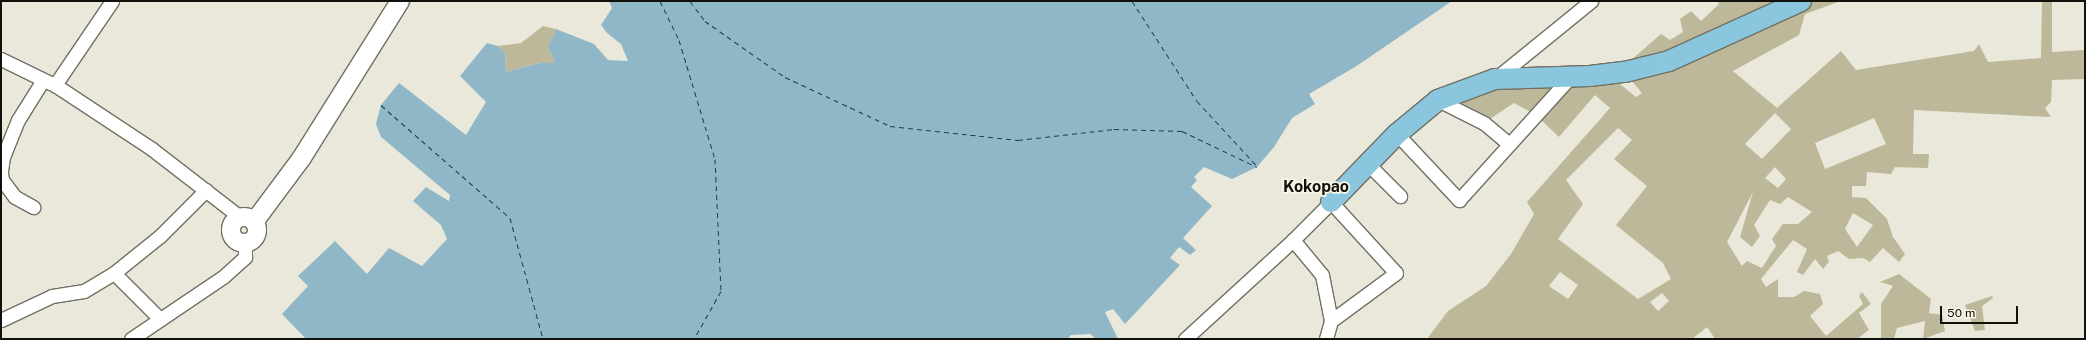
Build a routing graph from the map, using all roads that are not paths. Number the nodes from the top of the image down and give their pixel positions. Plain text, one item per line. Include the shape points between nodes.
1 (112, 1) edge
2 (400, 1) edge
3 (1591, 1) edge
4 (1800, 1) edge
5 (3, 63) edge
6 (1571, 76) junction
7 (1495, 79) junction
8 (49, 82) junction
9 (1438, 100) junction
10 (1398, 134) junction
11 (1509, 144) junction
12 (1367, 163) junction
13 (1, 172) edge
14 (206, 190) junction
15 (1400, 196) dead end
16 (1331, 202) junction
17 (33, 207) dead end
18 (247, 219) junction
19 (1293, 240) junction
20 (245, 243) joint
21 (114, 273) junction
22 (159, 318) junction
23 (1, 320) edge
24 (1331, 321) junction
25 (131, 339) edge
26 (1185, 339) edge
27 (1326, 339) edge

1 - 8 street
2 - 18 main road via 301,158
3 - 7 street
4 - 6 main road via 1669,61 1625,72
5 - 8 street
6 - 7 main road
6 - 11 street
7 - 9 main road
8 - 13 street via 18,120 3,157
8 - 14 street via 152,149
9 - 10 main road
9 - 11 street via 1484,123
10 - 11 street via 1459,200
10 - 12 main road
12 - 15 street
12 - 16 main road
13 - 17 street via 2,180 15,197
14 - 18 street
14 - 21 street via 160,236
16 - 19 street
16 - 24 street via 1396,273
18 - 20 main road via 232,223 231,234 239,242
19 - 24 street via 1322,275
19 - 26 street
20 - 22 street via 245,257 223,277
21 - 22 street
21 - 23 street via 84,291 52,296
22 - 25 street
24 - 27 street

